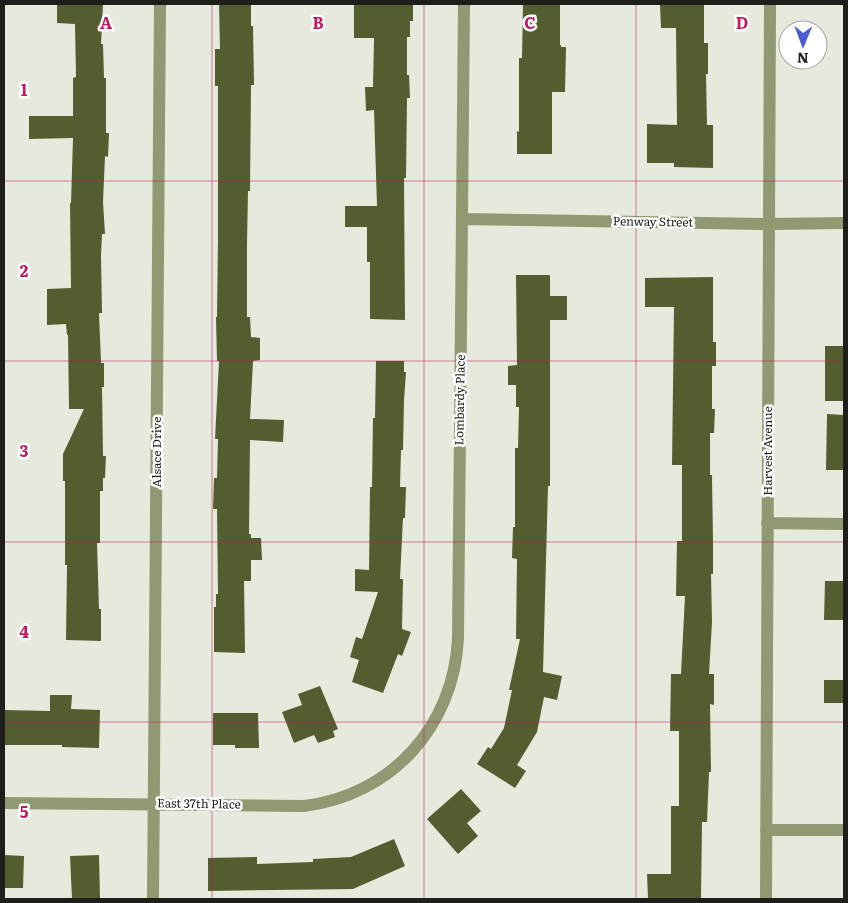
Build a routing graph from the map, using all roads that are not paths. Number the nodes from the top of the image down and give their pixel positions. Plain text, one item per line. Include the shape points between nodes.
1 (160, 4) edge
2 (464, 4) edge
3 (770, 4) edge
4 (462, 219) junction
5 (844, 223) edge
6 (769, 224) junction
7 (768, 523) junction
8 (844, 524) edge
9 (388, 774) joint
10 (4, 803) edge
11 (154, 803) junction
12 (766, 830) junction
13 (844, 830) edge
14 (153, 899) edge
15 (766, 899) edge

1 - 11 street, Alsace Drive
2 - 4 street, Lombardy Place
3 - 6 street, Harvest Avenue
4 - 6 street, Penway Street
4 - 9 street, Lombardy Place via 457,648 451,683 433,724 405,760
5 - 6 street, Penway Street
6 - 7 street, Harvest Avenue
7 - 8 street
7 - 12 street, Harvest Avenue
9 - 11 street, East 37th Place via 338,799 310,805
10 - 11 street, East 37th Place
11 - 14 street, Alsace Drive
12 - 13 street
12 - 15 street, Harvest Avenue

